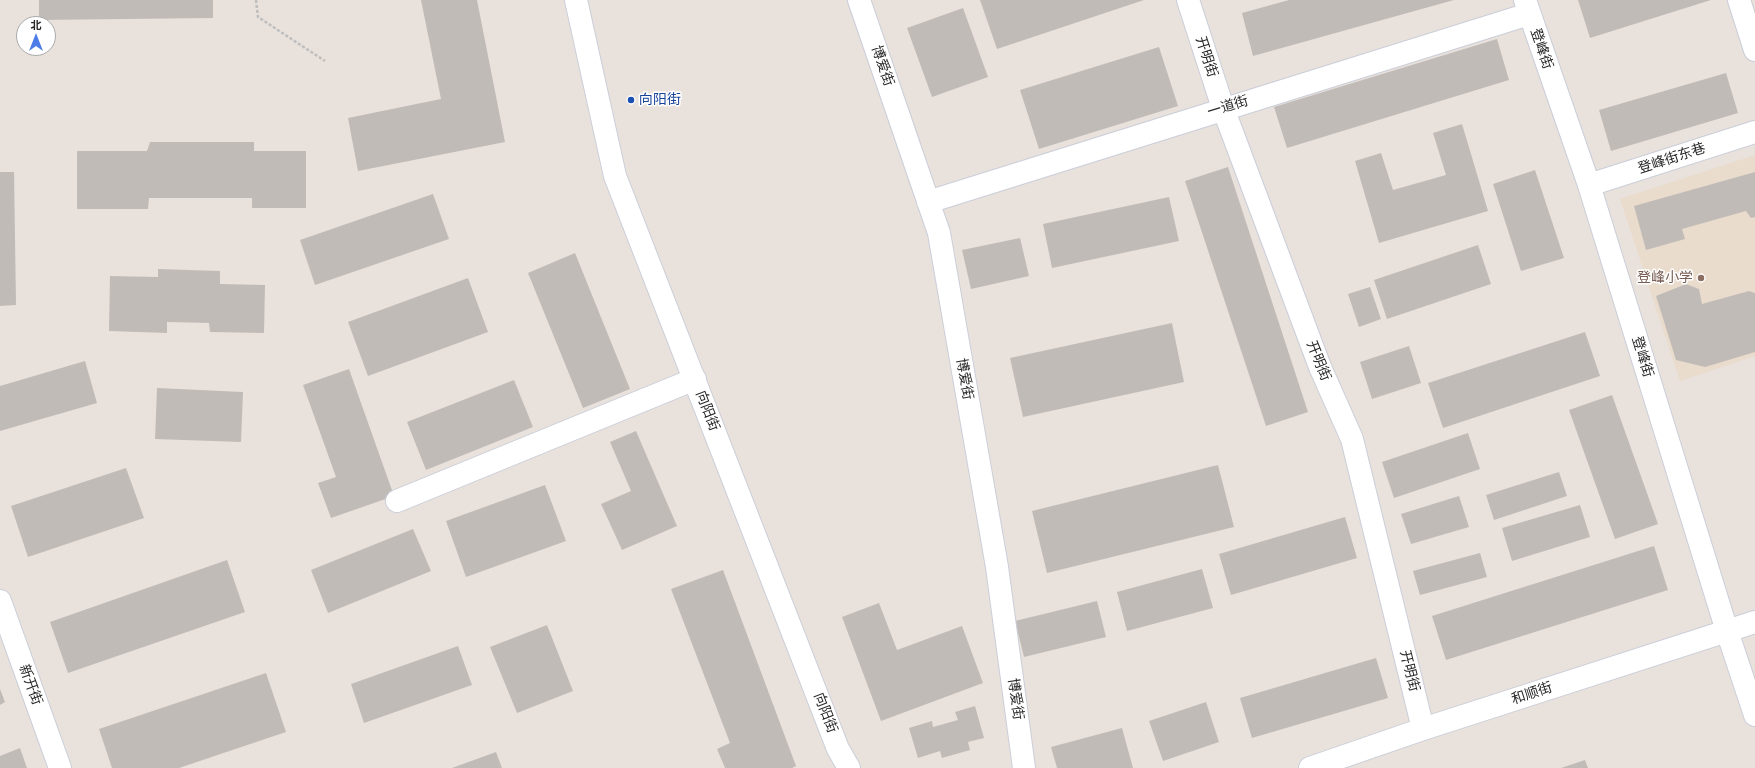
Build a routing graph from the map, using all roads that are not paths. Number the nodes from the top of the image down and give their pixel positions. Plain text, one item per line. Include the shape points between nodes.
1 (576, 0) edge
2 (859, 0) edge
3 (1188, 0) edge
4 (1739, 0) edge
5 (1527, 7) edge
6 (1755, 50) edge
7 (1223, 108) junction
8 (1755, 132) edge
9 (1588, 185) junction
10 (928, 202) junction
11 (694, 379) junction
12 (397, 501) dead end
13 (0, 601) edge
14 (1755, 622) edge
15 (1727, 631) junction
16 (1755, 715) edge
17 (1423, 729) junction
18 (60, 768) edge
19 (849, 768) edge
20 (1024, 768) edge
21 (1310, 768) edge

1 - 11 street, 向阳街 via 615,176
2 - 10 street, 博爱街
3 - 7 street, 开明街
4 - 6 street
5 - 7 street, 一道街
5 - 9 street, 登峰街
7 - 10 street, 一道街
7 - 17 street, 开明街 via 1320,367 1352,439
8 - 9 street, 登峰街东巷
9 - 15 street, 登峰街
10 - 20 street, 博爱街 via 939,233 996,559
11 - 12 street
11 - 19 street, 向阳街 via 838,749
13 - 18 street, 新开街
14 - 15 street, 和顺街
15 - 16 street, 登峰街
15 - 17 street, 和顺街
17 - 21 street, 和顺街

